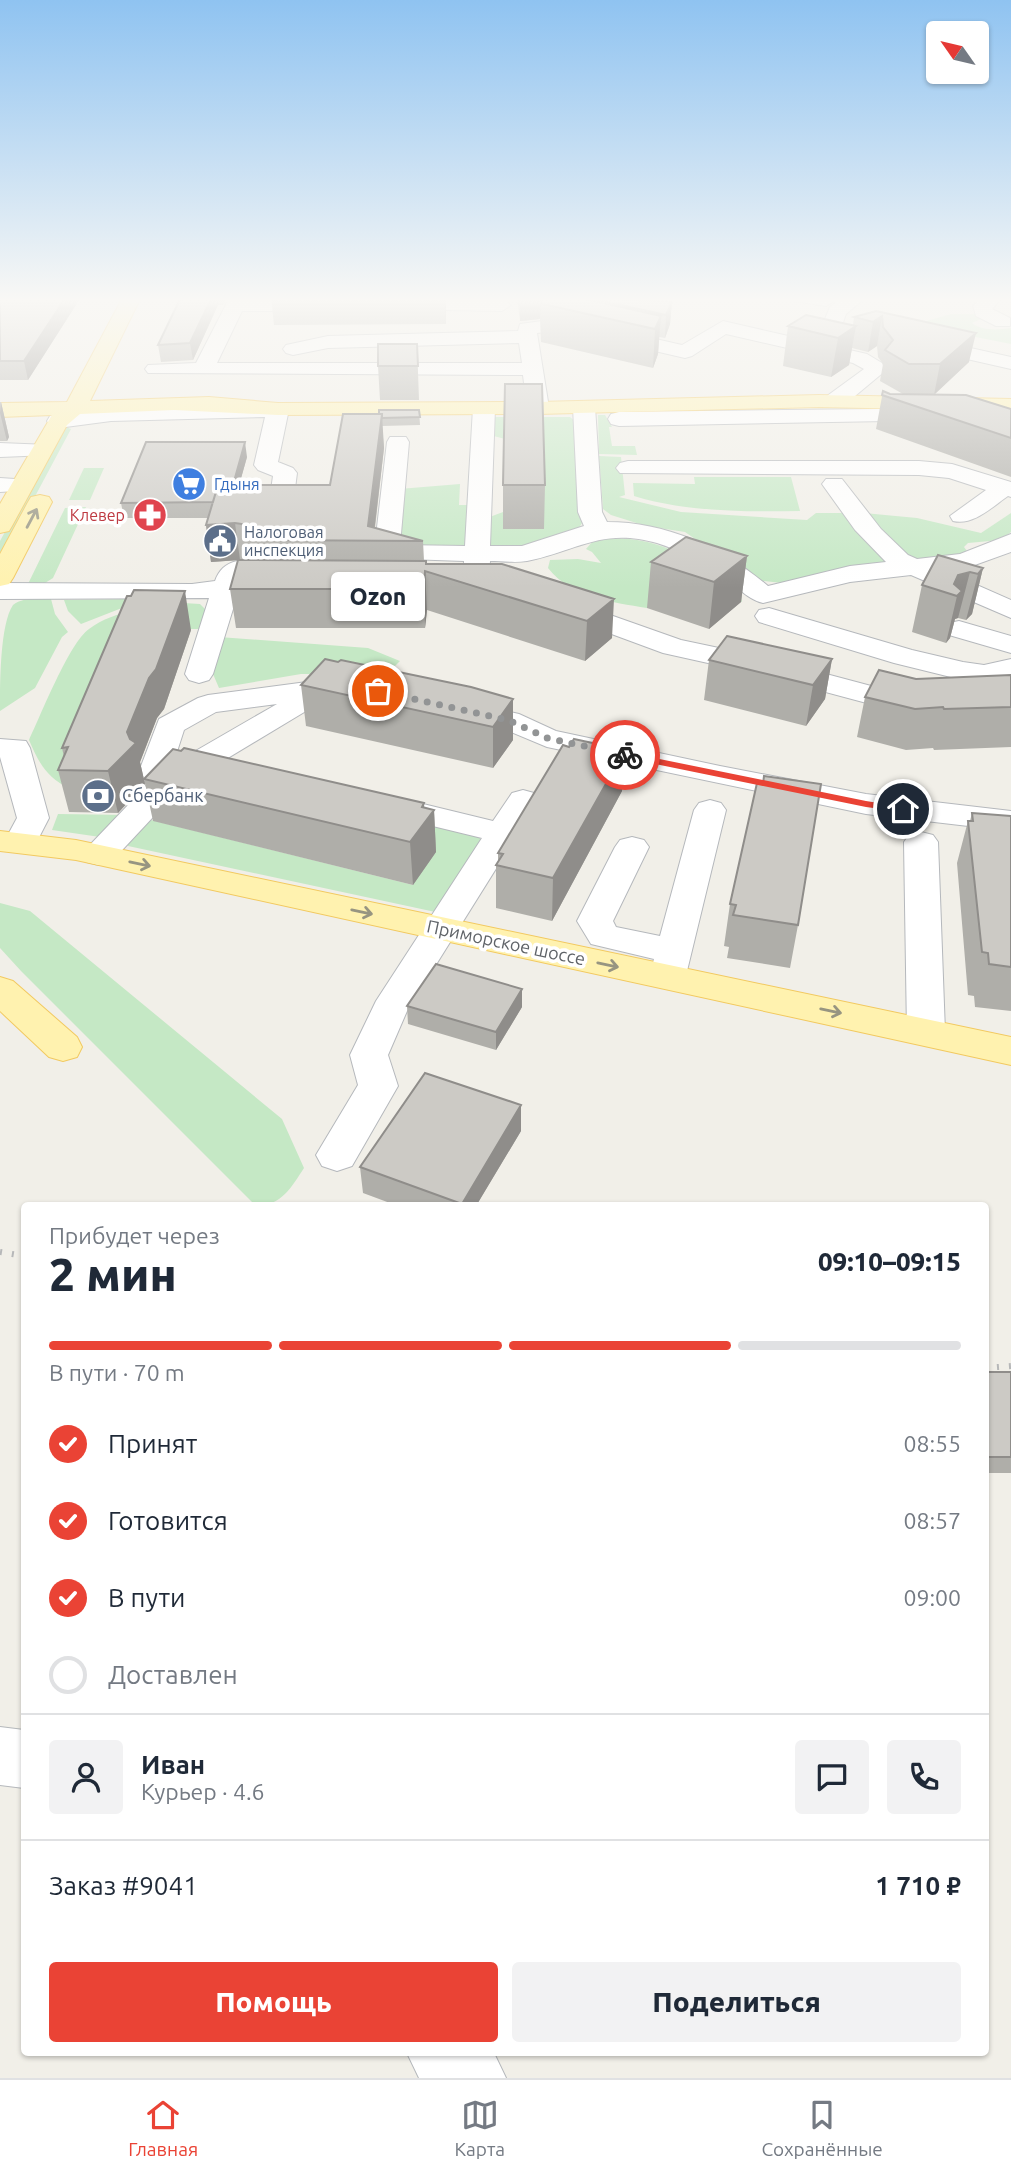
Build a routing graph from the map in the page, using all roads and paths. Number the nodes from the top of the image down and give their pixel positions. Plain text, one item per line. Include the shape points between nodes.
1 (83, 394) edge
2 (536, 394) edge
3 (844, 394) edge
4 (835, 401) junction
5 (1011, 405) edge
6 (584, 407) junction
7 (484, 408) junction
8 (538, 408) junction
9 (278, 409) junction
10 (0, 410) edge
11 (72, 415) junction
12 (881, 416) junction
13 (619, 417) junction
14 (0, 421) edge
15 (999, 426) edge
16 (398, 442) dead end
17 (0, 450) edge
18 (52, 455) junction
19 (628, 468) dead end
20 (834, 484) dead end
21 (11, 485) edge
22 (50, 485) dead end
23 (1008, 489) edge
24 (281, 504) edge
25 (962, 516) dead end
26 (2, 520) edge
27 (598, 530) junction
28 (1011, 542) edge
29 (479, 553) junction
30 (963, 561) junction
31 (244, 562) edge
32 (917, 568) junction
33 (1011, 571) edge
34 (0, 578) edge
35 (227, 588) junction
36 (312, 588) edge
37 (475, 588) edge
38 (0, 590) edge
39 (539, 603) edge
40 (766, 606) junction
41 (1011, 610) edge
42 (959, 629) dead end
43 (1006, 635) edge
44 (1011, 668) edge
45 (199, 674) dead end
46 (761, 675) junction
47 (324, 688) junction
48 (378, 691) edge
49 (1011, 699) edge
50 (430, 703) edge
51 (0, 748) edge
52 (153, 774) edge
53 (523, 800) dead end
54 (352, 807) edge
55 (710, 810) dead end
56 (1011, 821) edge
57 (512, 835) junction
58 (10, 842) edge
59 (921, 842) dead end
60 (632, 847) dead end
61 (99, 855) junction
62 (443, 929) junction
63 (671, 964) junction
64 (0, 990) edge
65 (0, 1029) edge
66 (926, 1032) junction
67 (1011, 1052) edge
68 (337, 1155) dead end
69 (0, 1756) edge
70 (21, 1759) edge
71 (444, 2056) edge
72 (473, 2078) edge

1 - 11 main road
2 - 8 street
3 - 4 street
4 - 12 main road
4 - 13 main road
5 - 12 main road
6 - 8 main road
6 - 13 main road
6 - 27 street via 590,512
7 - 8 main road
7 - 9 main road
7 - 29 street via 494,442 492,509
9 - 11 street
9 - 24 street via 266,465 285,473
10 - 11 main road
11 - 14 main road
11 - 18 main road
12 - 13 street
12 - 15 street via 962,419
16 - 29 street via 387,553
17 - 18 street
18 - 21 main road
19 - 23 street via 919,468 952,471
20 - 32 street via 884,548
21 - 26 main road
34 -> 22 main road
23 - 25 street
27 - 29 street via 524,554
27 - 40 street via 641,533 694,549 737,575
28 - 30 street
29 - 37 street
30 - 32 street
30 - 33 street
31 - 35 street via 230,575
32 - 40 street via 850,574
32 - 41 street
35 - 36 street via 276,596
35 - 38 street via 192,592
35 - 45 street
39 - 46 street via 589,624
40 - 44 street via 904,657 984,674
40 - 46 street via 756,628 768,639 772,655
42 - 43 street
46 - 49 street via 885,706
47 - 48 street via 352,685
47 - 52 street via 208,704 170,725
47 - 61 street via 221,773 172,778
50 - 56 street via 508,720 547,738 720,775 866,804
51 - 58 street via 15,748 33,818
53 - 57 street
54 - 57 street via 359,798 414,827
55 - 63 street
57 - 62 street via 488,878
58 - 61 main road, Приморское шоссе
59 - 66 street
60 - 63 street via 595,921 604,936
61 -> 62 main road, Приморское шоссе
62 -> 63 main road, Приморское шоссе
62 - 68 street via 389,1010 369,1055 378,1086
63 -> 66 main road, Приморское шоссе
64 - 65 main road via 63,1047
66 - 67 main road, Приморское шоссе
69 - 70 street
71 - 72 street

